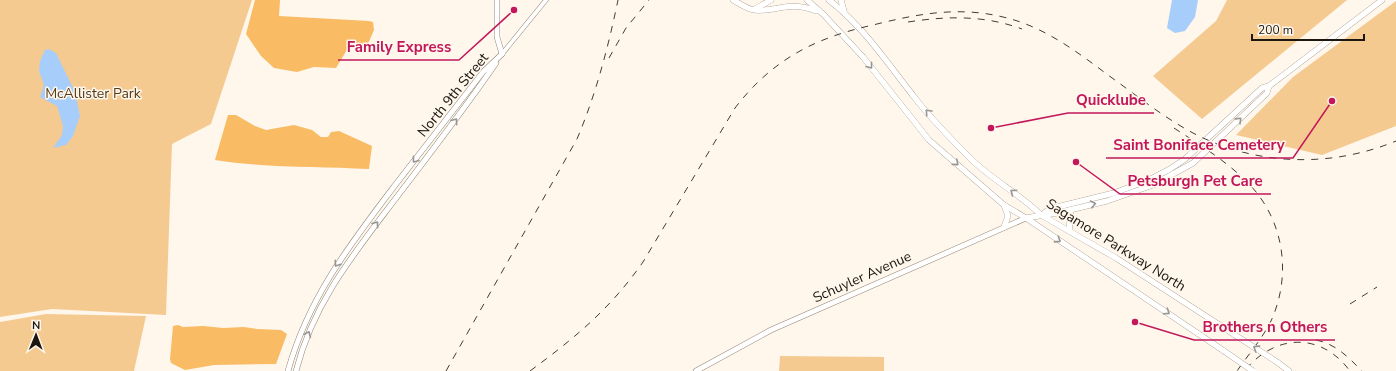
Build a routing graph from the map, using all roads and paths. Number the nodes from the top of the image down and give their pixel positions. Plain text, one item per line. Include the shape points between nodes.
1 (496, 0) edge
2 (546, 0) edge
3 (733, 0) edge
4 (771, 0) edge
5 (807, 0) edge
6 (829, 0) edge
7 (841, 0) edge
8 (1382, 0) edge
9 (753, 10) junction
10 (844, 12) junction
11 (823, 14) junction
12 (502, 54) junction
13 (1269, 86) junction
14 (1004, 205) junction
15 (1071, 210) junction
16 (1041, 215) junction
17 (1026, 218) junction
18 (1004, 227) junction
19 (1070, 231) junction
20 (288, 371) edge
21 (296, 371) edge
22 (696, 371) edge
23 (1253, 371) edge
24 (1290, 371) edge

1 - 12 main road via 497,37
2 - 12 street
3 - 9 main road
4 - 9 main road
5 - 11 main road, Sagamore Parkway North
6 - 10 main road, Sagamore Parkway North
7 - 10 main road
8 - 13 main road, Schuyler Avenue
9 - 11 main road via 799,4
16 -> 10 main road, Sagamore Parkway North via 970,158 916,99
11 -> 14 main road, Sagamore Parkway North via 863,57 929,140
12 -> 20 main road, North 9th Street via 483,72 335,267 303,326
21 -> 12 main road, North 9th Street via 306,338 336,278
15 -> 13 main road, Schuyler Avenue via 1154,185 1193,163 1267,93
13 - 16 main road, Schuyler Avenue via 1262,88 1185,159 1170,169 1149,180 1099,197 1049,209
14 - 17 main road, Sagamore Parkway North
14 - 18 main road via 1008,216
15 - 16 main road, Schuyler Avenue
15 - 19 main road
16 - 17 main road, Schuyler Avenue
16 - 19 main road, Sagamore Parkway North
17 - 18 main road, Schuyler Avenue
17 -> 23 main road, Sagamore Parkway North, bridge
18 - 22 main road, Schuyler Avenue via 771,330
24 -> 19 main road, Sagamore Parkway North, bridge

